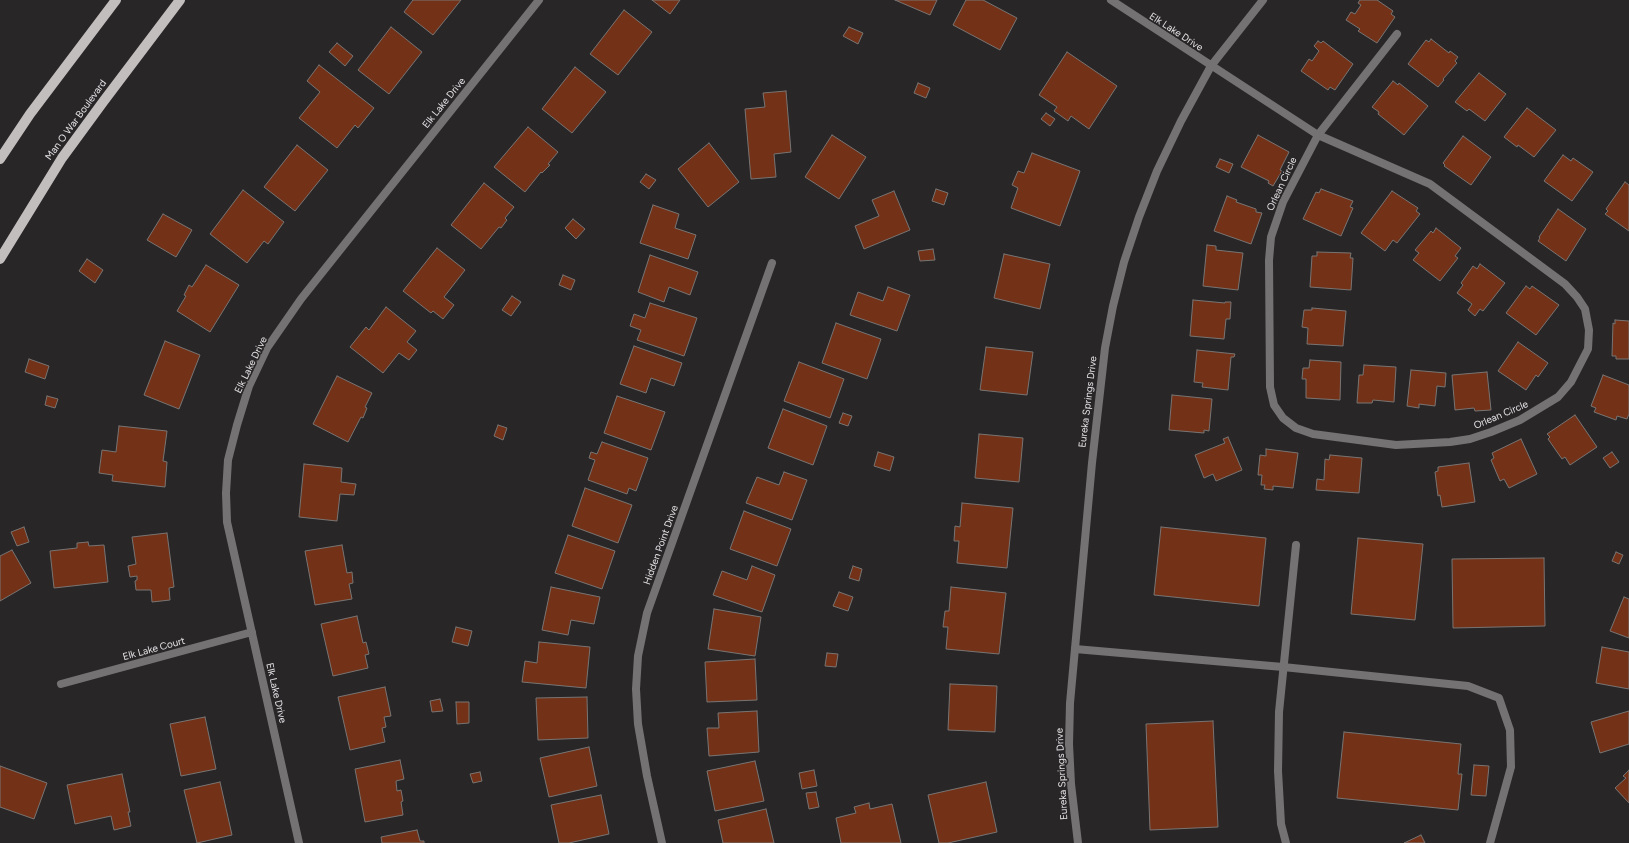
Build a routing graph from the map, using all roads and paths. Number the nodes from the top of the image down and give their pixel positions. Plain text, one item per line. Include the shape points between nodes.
1 (116, 0) edge
2 (180, 0) edge
3 (539, 0) edge
4 (1110, 0) edge
5 (1263, 0) edge
6 (1397, 34) dead end
7 (1211, 66) junction
8 (1318, 135) junction
9 (0, 159) edge
10 (0, 259) edge
11 (772, 263) dead end
12 (1296, 545) dead end
13 (252, 632) junction
14 (1075, 649) junction
15 (1283, 667) junction
16 (61, 684) dead end
17 (299, 843) edge
18 (662, 843) edge
19 (1078, 843) edge
20 (1286, 843) edge
21 (1490, 843) edge

1 - 9 main road via 30,114
2 - 10 main road, Man O War Boulevard via 62,158
3 - 13 street, Elk Lake Drive via 301,299 267,348 249,386 228,460 226,493 227,522
4 - 7 street, Elk Lake Drive
5 - 7 street, Eureka Springs Drive
6 - 8 street, Orlean Circle
7 - 8 street, Orlean Circle
7 - 14 street, Eureka Springs Drive via 1181,121 1138,217 1113,306 1105,348 1092,463
8 - 8 street, Orlean Circle via 1430,184 1565,284 1577,297 1584,309 1589,330 1588,349 1571,382 1558,396 1520,420 1470,439 1450,442 1396,445 1313,434 1296,428 1283,418 1274,405 1270,387 1271,236 1283,202
11 - 18 street, Hidden Point Drive via 647,613 638,656 638,724
12 - 15 street
13 - 16 street, Elk Lake Court
13 - 17 street, Elk Lake Drive
14 - 15 street
14 - 19 street, Eureka Springs Drive via 1069,744
15 - 20 street via 1278,771 1281,824
15 - 21 street via 1468,686 1499,698 1510,730 1511,767

